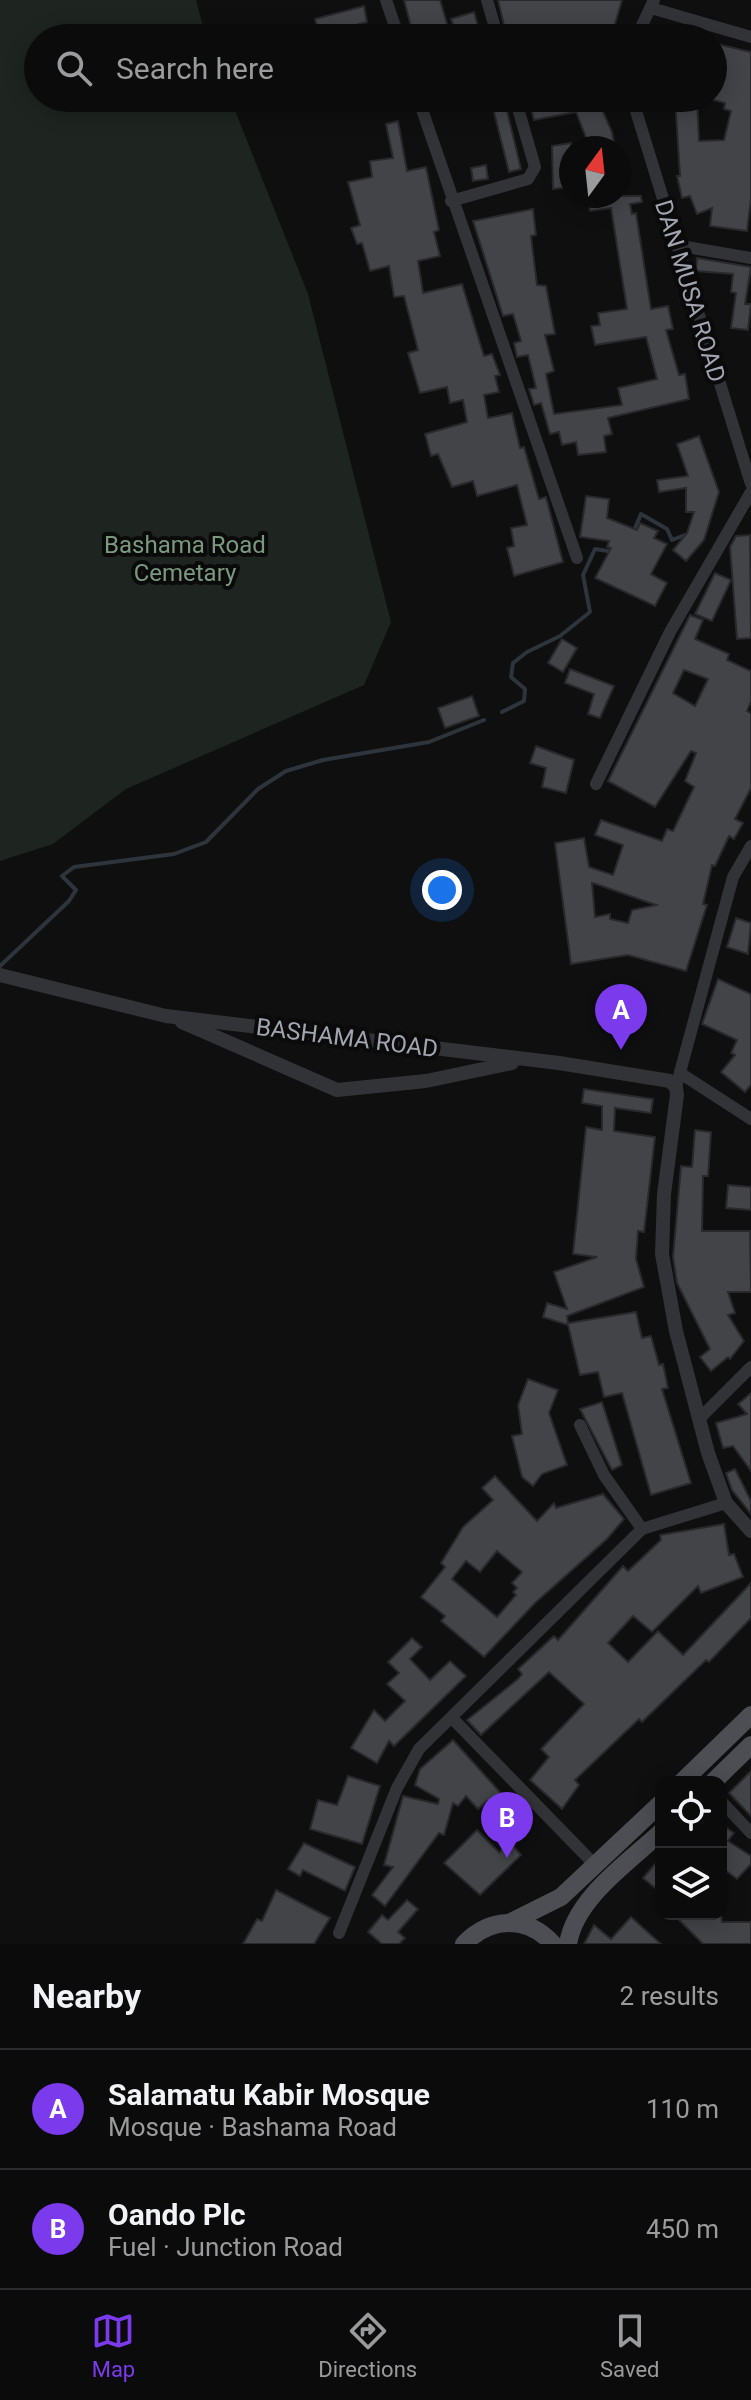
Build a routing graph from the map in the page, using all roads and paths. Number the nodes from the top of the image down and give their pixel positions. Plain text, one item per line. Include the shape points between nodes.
1 (386, 0) edge
2 (487, 0) edge
3 (652, 4) edge
4 (394, 24) edge
5 (494, 24) edge
6 (643, 24) edge
7 (712, 24) edge
8 (727, 29) edge
9 (751, 37) edge
10 (422, 112) edge
11 (518, 112) edge
12 (636, 112) edge
13 (451, 201) junction
14 (675, 245) junction
15 (751, 258) edge
16 (751, 484) edge
17 (751, 492) edge
18 (577, 558) dead end
19 (596, 784) dead end
20 (749, 855) edge
21 (3, 976) edge
22 (166, 1016) junction
23 (528, 1060) junction
24 (678, 1080) junction
25 (751, 1119) edge
26 (751, 1367) edge
27 (700, 1418) junction
28 (580, 1425) dead end
29 (726, 1503) junction
30 (642, 1529) junction
31 (751, 1531) edge
32 (751, 1715) edge
33 (452, 1718) junction
34 (751, 1745) edge
35 (688, 1776) edge
36 (719, 1776) edge
37 (727, 1807) edge
38 (655, 1809) edge
39 (751, 1833) edge
40 (655, 1838) edge
41 (596, 1866) junction
42 (511, 1922) junction
43 (339, 1933) dead end
44 (464, 1944) edge
45 (553, 1944) edge
46 (568, 1944) edge

1 - 4 street
2 - 5 street
3 - 6 street
3 - 7 street
8 - 9 street
10 - 13 street
11 - 13 street via 533,173 528,179
12 - 14 street, DAN MUSA ROAD
13 - 18 street
14 - 15 street
14 - 16 street, DAN MUSA ROAD
17 - 19 street via 670,632
20 - 24 street via 733,877
21 - 22 street, BASHAMA ROAD
22 - 23 street, BASHAMA ROAD
22 - 23 street, BASHAMA ROAD via 337,1090 426,1081
23 - 24 street, BASHAMA ROAD
24 - 25 street
24 - 27 street via 662,1254
26 - 27 street
27 - 29 street
28 - 30 street via 604,1475
29 - 30 street
29 - 31 street
30 - 33 street
32 - 35 main road
33 - 41 street
33 - 43 street via 419,1749 397,1788
34 - 36 main road
37 - 39 street
38 - 41 main road
40 - 46 main road via 587,1904
41 - 42 main road via 548,1907
42 - 44 main road via 478,1931
42 - 45 main road via 529,1926

